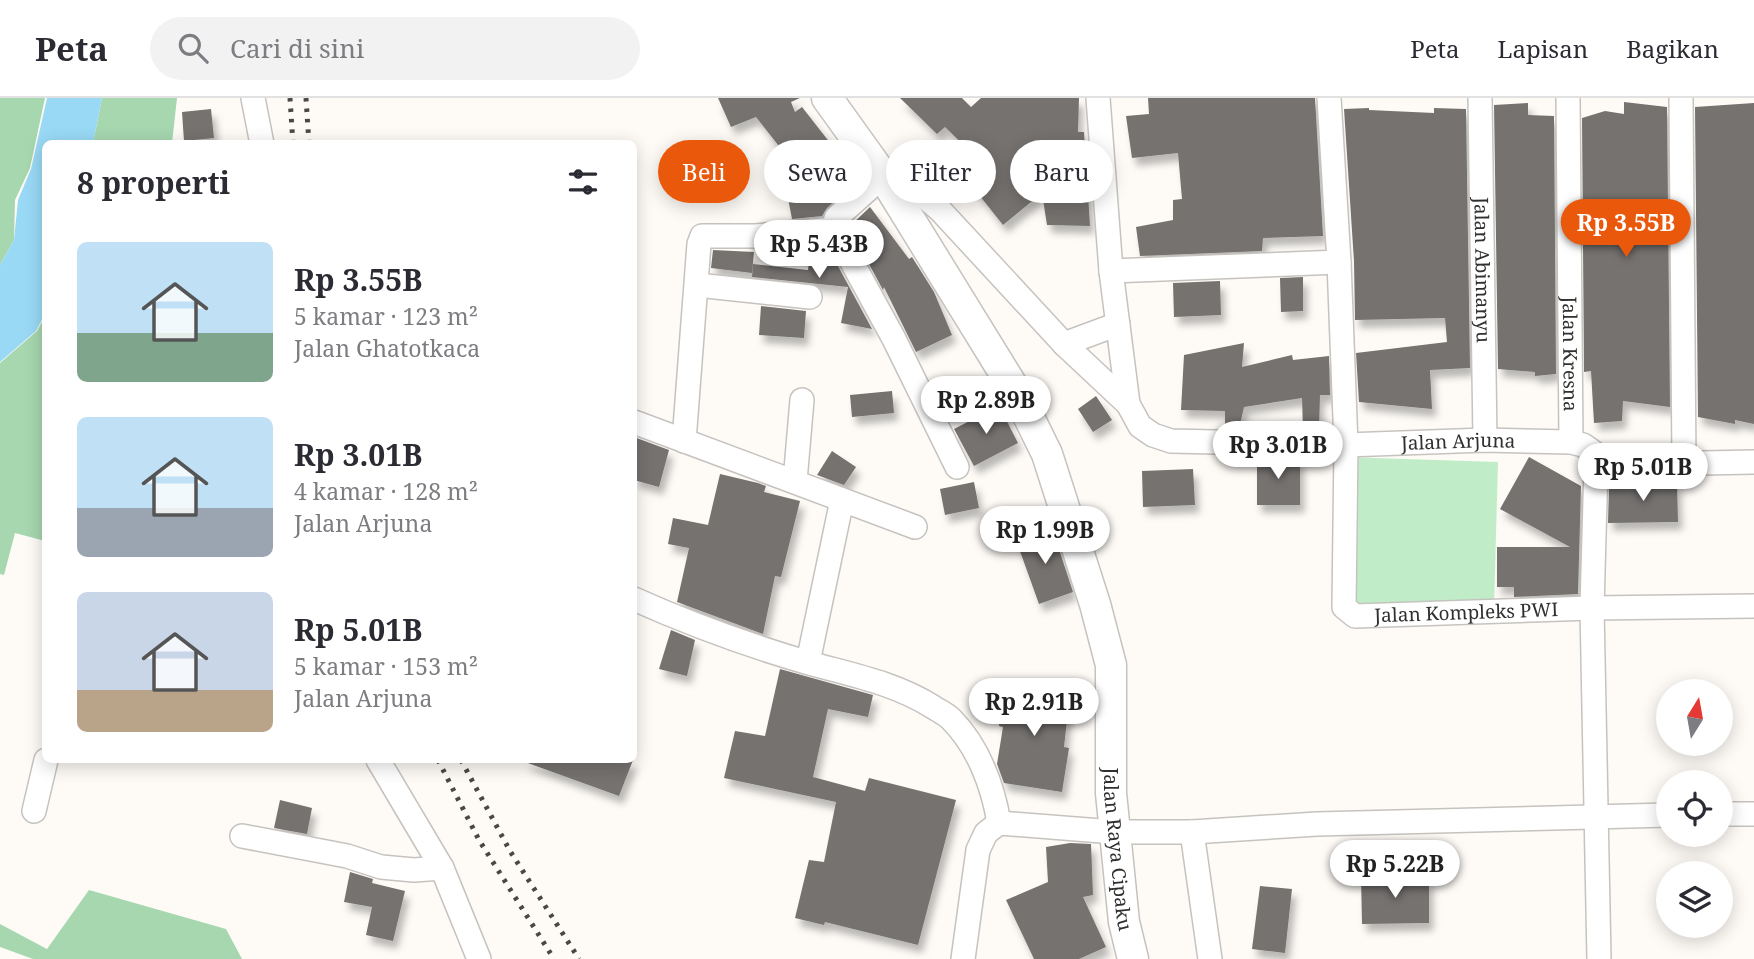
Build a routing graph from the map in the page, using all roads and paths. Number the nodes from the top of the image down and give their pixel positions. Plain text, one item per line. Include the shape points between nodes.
1 (253, 98) edge
2 (827, 98) edge
3 (1098, 98) edge
4 (1329, 98) edge
5 (1480, 98) edge
6 (1568, 98) edge
7 (1681, 98) edge
8 (261, 140) edge
9 (883, 176) junction
10 (834, 229) junction
11 (1339, 262) junction
12 (1111, 271) junction
13 (696, 285) junction
14 (810, 297) dead end
15 (1118, 324) junction
16 (1064, 344) junction
17 (802, 400) dead end
18 (1128, 404) junction
19 (637, 423) edge
20 (1485, 440) junction
21 (684, 441) junction
22 (1571, 442) junction
23 (1346, 445) junction
24 (1754, 462) edge
25 (1684, 463) junction
26 (1596, 465) junction
27 (957, 467) dead end
28 (795, 481) junction
29 (842, 500) junction
30 (915, 527) dead end
31 (637, 600) edge
32 (1754, 606) edge
33 (1592, 608) junction
34 (808, 662) junction
35 (45, 763) edge
36 (379, 763) edge
37 (34, 811) dead end
38 (1733, 814) edge
39 (1754, 814) edge
40 (1656, 816) edge
41 (1595, 817) junction
42 (999, 824) junction
43 (1114, 832) junction
44 (1192, 832) junction
45 (242, 836) dead end
46 (442, 868) junction
47 (479, 959) edge
48 (964, 959) edge
49 (1133, 959) edge
50 (1210, 959) edge
51 (1599, 959) edge

1 - 8 street
2 - 9 street, Jalan Raya Cipaku
3 - 12 street
4 - 11 street, Jalan Kompleks PWI
5 - 20 street, Jalan Abimanyu
6 - 22 street, Jalan Kresna
7 - 25 street
9 - 10 street via 836,218
9 - 16 street, Jalan Arjuna via 903,178 940,210
9 - 43 street, Jalan Raya Cipaku via 1018,395 1048,454 1111,665
10 - 13 street via 702,236
10 - 27 street
11 - 12 street
11 - 23 street, Jalan Kompleks PWI
12 - 15 street
13 - 14 street
13 - 21 street
15 - 16 street
15 - 18 street
16 - 18 street, Jalan Arjuna
17 - 28 street
18 - 23 street, Jalan Arjuna via 1140,426 1171,441
19 - 21 street
20 - 22 street, Jalan Arjuna
20 - 23 street, Jalan Arjuna
21 - 28 street
22 - 26 street via 1592,452
23 - 33 street, Jalan Kompleks PWI via 1344,607 1350,613
24 - 25 street
25 - 26 street
26 - 33 street
28 - 29 street
29 - 30 street
29 - 34 street
31 - 34 street
32 - 33 street, Jalan Kompleks PWI
33 - 41 street
34 - 42 street via 868,677 922,700 950,718 975,750
35 - 37 street
36 - 46 street
38 - 39 street
40 - 41 street
41 - 44 street
41 - 51 street
42 - 43 street
42 - 48 street via 986,834 978,850
43 - 44 street
43 - 49 street, Jalan Raya Cipaku
44 - 50 street
45 - 46 street via 381,867
46 - 47 street

